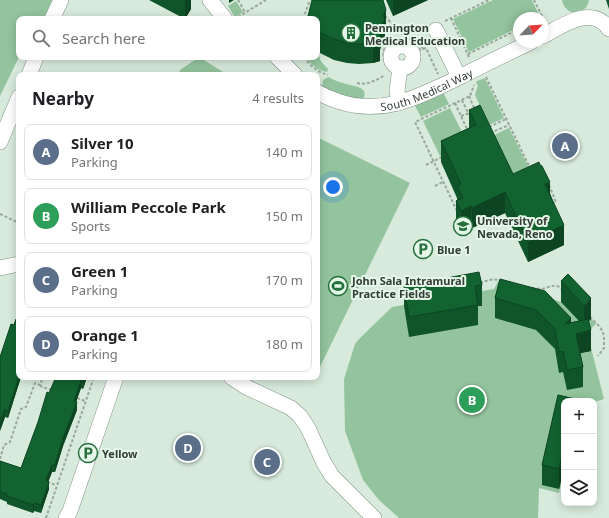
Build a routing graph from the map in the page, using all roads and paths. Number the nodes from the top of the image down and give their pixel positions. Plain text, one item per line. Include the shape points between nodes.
1 (61, 0) edge
2 (210, 0) edge
3 (238, 0) edge
4 (266, 0) edge
5 (310, 0) edge
6 (489, 0) edge
7 (534, 0) edge
8 (245, 12) junction
9 (539, 12) edge
10 (53, 16) edge
11 (223, 16) edge
12 (239, 16) edge
13 (304, 16) edge
14 (385, 16) edge
15 (451, 18) junction
16 (436, 27) junction
17 (609, 29) edge
18 (400, 31) junction
19 (513, 32) edge
20 (549, 33) edge
21 (519, 48) edge
22 (423, 49) junction
23 (468, 54) junction
24 (35, 60) edge
25 (280, 60) edge
26 (306, 60) edge
27 (473, 64) dead end
28 (392, 70) junction
29 (29, 72) edge
30 (292, 72) edge
31 (484, 73) dead end
32 (438, 74) dead end
33 (328, 75) dead end
34 (459, 77) junction
35 (356, 83) dead end
36 (475, 83) dead end
37 (320, 93) edge
38 (469, 96) junction
39 (462, 100) junction
40 (399, 103) junction
41 (455, 103) junction
42 (16, 104) edge
43 (480, 108) edge
44 (469, 113) junction
45 (462, 116) junction
46 (506, 119) junction
47 (472, 120) edge
48 (509, 125) junction
49 (468, 129) edge
50 (484, 129) edge
51 (487, 135) edge
52 (0, 142) edge
53 (447, 155) edge
54 (433, 162) junction
55 (426, 165) dead end
56 (531, 169) edge
57 (443, 182) junction
58 (547, 182) edge
59 (435, 186) dead end
60 (552, 204) edge
61 (0, 214) edge
62 (458, 214) edge
63 (16, 222) edge
64 (16, 265) edge
65 (0, 268) edge
66 (507, 282) edge
67 (479, 283) edge
68 (529, 288) edge
69 (564, 291) edge
70 (587, 314) edge
71 (598, 356) dead end
72 (42, 380) edge
73 (93, 380) edge
74 (115, 380) edge
75 (235, 380) edge
76 (40, 385) junction
77 (55, 391) edge
78 (70, 396) edge
79 (85, 400) junction
80 (0, 459) edge
81 (44, 481) edge
82 (56, 485) junction
83 (46, 518) edge
84 (66, 518) edge
85 (374, 518) edge

1 - 10 street
2 - 11 street
3 - 8 path
4 - 8 path
5 - 13 path
6 - 15 path
7 - 9 path
8 - 12 path
14 - 18 path
15 - 16 path
15 - 23 path
16 - 18 path
16 - 34 street
17 - 20 street via 601,20 586,17
18 - 22 path via 415,39
19 - 23 path
21 - 34 street, South Medical Way
22 - 28 path via 420,50 409,39 394,40 384,51 384,59
22 - 32 path via 426,48
23 - 27 path
24 - 29 street
25 - 30 street
26 - 33 path via 318,71
28 - 35 path via 368,83
28 - 40 street
31 - 46 path
34 - 40 street, South Medical Way
36 - 38 path
37 - 40 street, South Medical Way via 357,106
38 - 39 path
38 - 43 path via 475,110
39 - 41 path
39 - 44 path
41 - 45 path
41 - 54 path via 415,122
42 - 52 street
44 - 45 path
44 - 47 path
45 - 49 path
46 - 48 path
46 - 50 path
48 - 51 path
48 - 56 path
53 - 54 path
54 - 55 path
54 - 57 path
57 - 59 path
57 - 62 path
58 - 60 path via 556,202
61 - 63 path
64 - 65 street
66 - 67 path via 492,279
68 - 69 path via 560,286
70 - 71 path via 603,332 604,348
72 - 76 path
73 - 79 path
74 - 84 street
75 - 85 street via 291,408 300,416 332,476
76 - 77 path
76 - 80 path via 35,383 26,407 21,409 10,442 4,445
78 - 79 path
79 - 82 path
81 - 82 path
82 - 83 path

